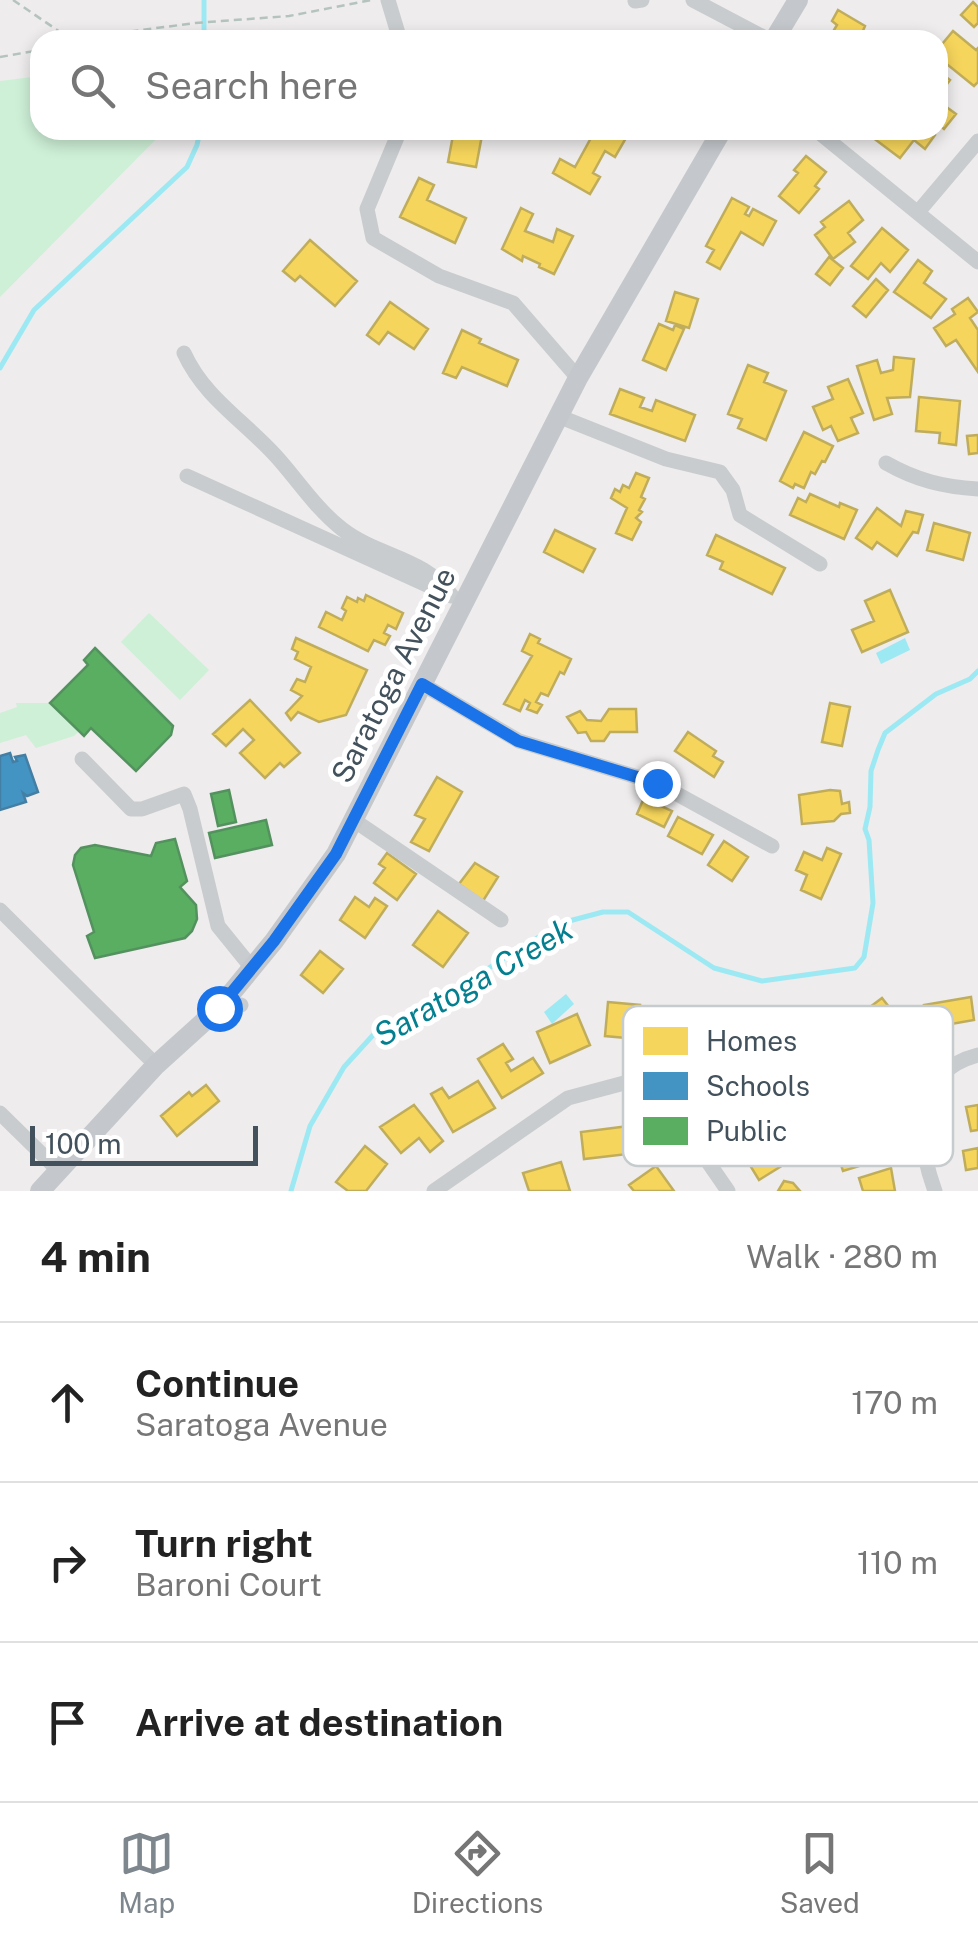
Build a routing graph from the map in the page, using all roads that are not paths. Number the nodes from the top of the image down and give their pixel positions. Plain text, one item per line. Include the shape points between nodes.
1 (388, 0) edge
2 (693, 0) edge
3 (798, 0) edge
4 (397, 30) edge
5 (752, 30) edge
6 (778, 30) edge
7 (396, 140) edge
8 (716, 140) edge
9 (829, 140) edge
10 (978, 141) edge
11 (919, 212) junction
12 (978, 262) edge
13 (184, 352) dead end
14 (578, 378) junction
15 (558, 416) junction
16 (886, 463) dead end
17 (187, 476) dead end
18 (978, 489) edge
19 (820, 564) dead end
20 (458, 599) junction
21 (422, 684) junction
22 (82, 758) dead end
23 (355, 821) junction
24 (772, 846) dead end
25 (0, 910) edge
26 (501, 920) dead end
27 (252, 968) junction
28 (241, 1005) dead end
29 (219, 1008) junction
30 (978, 1055) edge
31 (156, 1065) junction
32 (953, 1066) edge
33 (623, 1083) edge
34 (0, 1113) edge
35 (711, 1166) edge
36 (926, 1166) edge
37 (59, 1171) junction
38 (40, 1191) edge
39 (434, 1191) edge
40 (728, 1191) edge
41 (935, 1191) edge

1 - 4 street
2 - 5 street
3 - 6 main road
7 - 14 street via 366,209 373,238 439,276 513,304
8 - 14 main road, Saratoga Avenue
9 - 11 street
10 - 11 street
11 - 12 street
13 - 20 street via 203,386 341,528 438,577
14 - 15 main road, Saratoga Avenue
15 - 19 street via 666,459 720,472 740,515
15 - 20 main road, Saratoga Avenue
16 - 18 street via 913,478
17 - 20 street
20 - 21 main road, Saratoga Avenue
21 - 23 main road, Saratoga Avenue
21 - 24 street via 518,741 657,783
22 - 27 street via 131,809 184,794 218,926
23 - 26 street
23 - 27 main road, Saratoga Avenue
25 - 31 street
27 - 29 main road, Saratoga Avenue
28 - 29 street
29 - 31 main road, Saratoga Avenue
30 - 32 street
31 - 37 main road, Saratoga Avenue
33 - 39 street via 568,1098
34 - 37 street
35 - 40 street
36 - 41 street
37 - 38 main road, Saratoga Avenue

